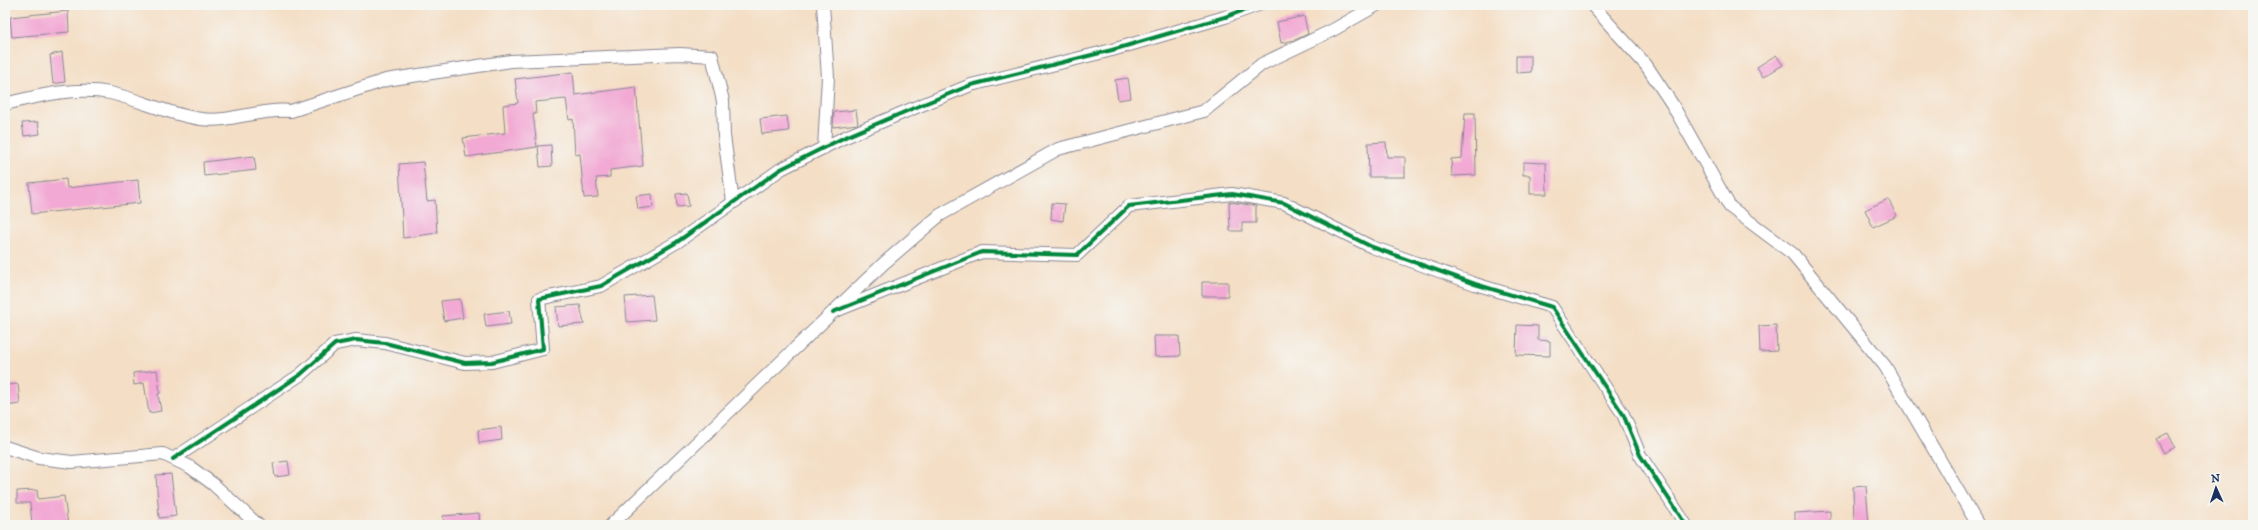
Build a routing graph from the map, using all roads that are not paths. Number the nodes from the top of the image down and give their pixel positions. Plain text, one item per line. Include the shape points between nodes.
1 (823, 5) edge
2 (1258, 5) edge
3 (1377, 5) edge
4 (1592, 5) edge
5 (5, 104) edge
6 (824, 148) junction
7 (733, 202) junction
8 (833, 312) junction
9 (5, 447) edge
10 (173, 459) junction
11 (258, 525) edge
12 (611, 525) edge
13 (1686, 525) edge
14 (1978, 525) edge

1 - 6 street via 828,77
2 - 6 street via 1112,50 971,85
3 - 8 street via 1333,30 1262,64 1204,111 1058,149 940,216 883,264
4 - 14 street via 1646,65 1672,104 1730,207 1793,254 1885,366
5 - 7 street via 68,92 110,93 182,115 221,119 276,109 291,110 386,80 511,61 680,54 712,56 723,101 724,136
6 - 7 street via 781,169
7 - 10 street via 677,242 601,286 539,299 543,349 492,362 465,363 385,343 356,340 335,344 300,375
8 - 12 street
8 - 13 street via 982,252 1077,255 1129,206 1232,194 1284,203 1372,247 1475,284 1552,307 1623,414 1640,455
9 - 10 street via 39,458 72,462 163,454
10 - 11 street via 190,467 213,484

